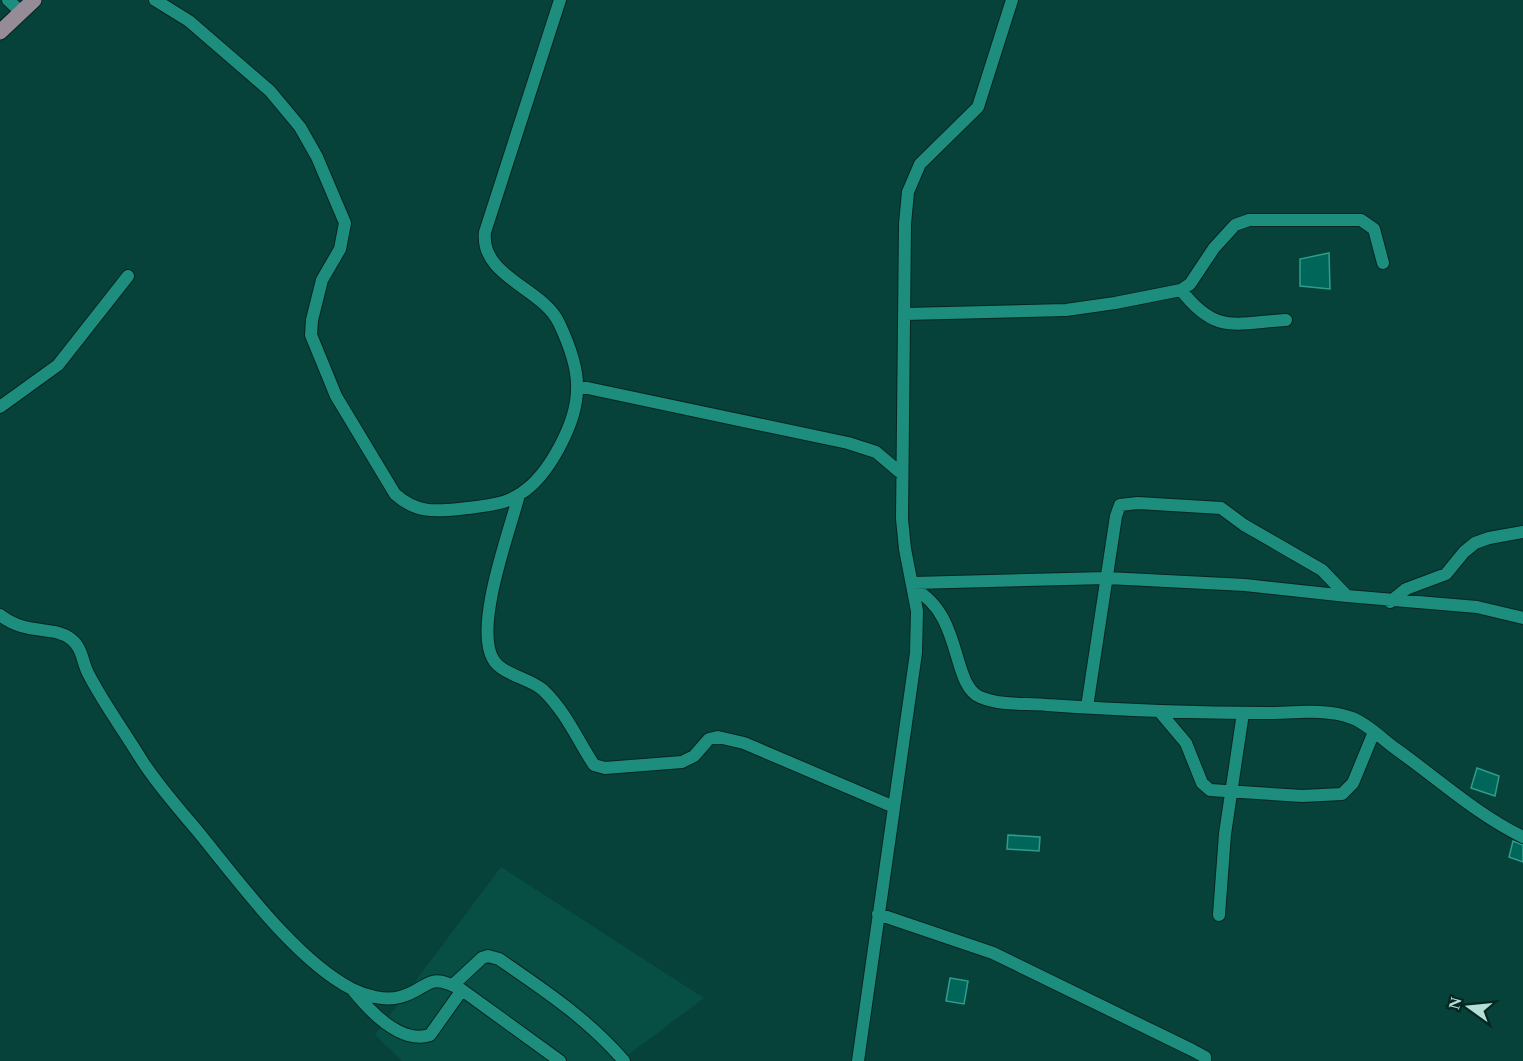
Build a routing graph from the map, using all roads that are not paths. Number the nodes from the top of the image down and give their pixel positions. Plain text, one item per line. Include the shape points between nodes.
1 (8, 0) edge
2 (34, 0) edge
3 (155, 0) edge
4 (560, 0) edge
5 (1012, 0) edge
6 (21, 12) junction
7 (0, 32) edge
8 (1383, 263) dead end
9 (128, 276) dead end
10 (1181, 290) junction
11 (905, 314) junction
12 (1286, 320) dead end
13 (578, 387) junction
14 (0, 407) edge
15 (902, 474) junction
16 (519, 495) junction
17 (1523, 532) edge
18 (1107, 578) junction
19 (913, 586) junction
20 (1347, 596) junction
21 (1390, 602) junction
22 (0, 615) edge
23 (1523, 618) edge
24 (1088, 707) junction
25 (1159, 711) junction
26 (1243, 713) junction
27 (1374, 732) junction
28 (1233, 790) junction
29 (894, 807) junction
30 (1523, 837) edge
31 (878, 914) junction
32 (1219, 915) dead end
33 (458, 988) junction
34 (352, 989) junction
35 (560, 1061) edge
36 (624, 1061) edge
37 (858, 1061) edge
38 (1205, 1061) edge

1 - 6 street
2 - 6 main road
3 - 16 street via 189,21 270,92 300,127 317,157 345,223 340,249 322,280 311,335 336,396 395,494 408,506 429,510 488,506
4 - 13 street via 483,245 490,259 554,315
5 - 11 street via 978,107 935,148 912,177 905,224
6 - 7 main road
8 - 10 street via 1374,229 1361,220 1249,220 1235,225 1190,284
9 - 14 street via 58,364
10 - 11 street via 1066,310
10 - 12 street via 1204,316 1215,322
11 - 15 street
13 - 15 street via 855,445 876,452
13 - 16 street via 570,427 540,477
15 - 19 street via 903,534
16 - 29 street via 489,604 489,650 494,662 551,698 594,765 605,768 682,762 710,739 729,738
17 - 21 street via 1475,543 1446,574 1406,589
18 - 19 street
18 - 20 street via 1245,585
18 - 20 street via 1120,505 1215,506 1322,570
18 - 24 street
19 - 24 street via 933,601 952,634 960,669 971,692 1003,703
19 - 29 street via 916,653
20 - 21 street
21 - 23 street via 1477,607
22 - 34 street via 23,628 71,638 80,648 88,674 141,759 179,808 258,906 306,954
24 - 25 street
25 - 26 street
25 - 28 street via 1186,742 1206,788
26 - 27 street via 1334,714 1352,718
26 - 28 street
27 - 28 street via 1353,783 1342,794 1302,796
27 - 30 street via 1493,823
28 - 32 street via 1225,834
29 - 31 street
31 - 37 street
31 - 38 street via 993,953 1192,1050
33 - 34 street via 435,981 402,997 387,999
33 - 34 street via 430,1035 421,1037 401,1032 379,1018
33 - 35 street
33 - 36 street via 482,958 499,959 578,1014

